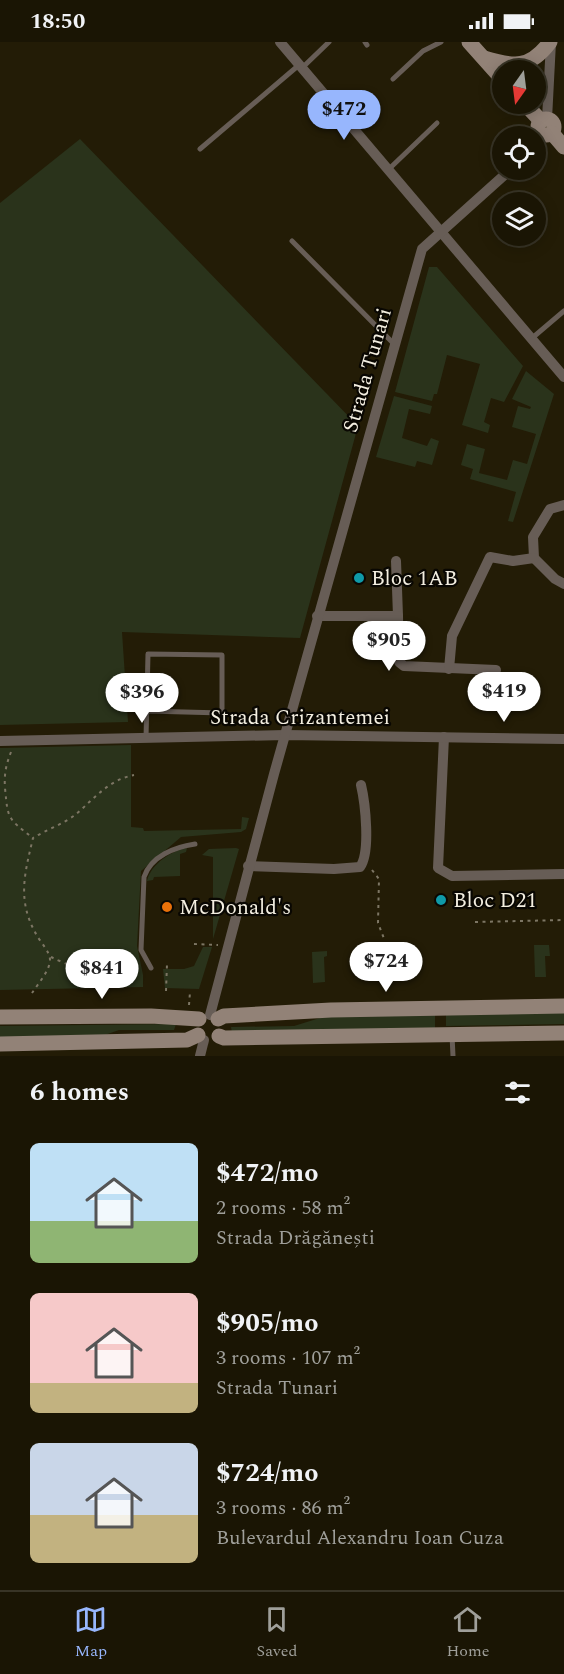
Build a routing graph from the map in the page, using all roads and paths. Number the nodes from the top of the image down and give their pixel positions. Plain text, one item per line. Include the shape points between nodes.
1 (280, 42) edge
2 (329, 42) edge
3 (441, 42) edge
4 (469, 42) edge
5 (551, 42) edge
6 (484, 58) junction
7 (300, 67) junction
8 (492, 67) edge
9 (393, 79) dead end
10 (437, 123) dead end
11 (544, 126) edge
12 (546, 132) edge
13 (564, 147) edge
14 (200, 149) dead end
15 (388, 171) junction
16 (499, 180) edge
17 (441, 234) junction
18 (292, 241) dead end
19 (564, 311) edge
20 (531, 339) junction
21 (394, 344) junction
22 (564, 377) edge
23 (564, 505) edge
24 (534, 558) junction
25 (396, 561) dead end
26 (564, 584) edge
27 (318, 615) junction
28 (398, 616) junction
29 (449, 669) junction
30 (496, 670) dead end
31 (147, 711) junction
32 (285, 735) junction
33 (444, 737) junction
34 (146, 738) junction
35 (564, 739) edge
36 (0, 741) edge
37 (15, 741) junction
38 (134, 775) dead end
39 (4, 776) junction
40 (0, 779) edge
41 (361, 784) dead end
42 (33, 838) junction
43 (195, 844) dead end
44 (363, 862) junction
45 (248, 866) junction
46 (564, 874) edge
47 (564, 920) edge
48 (475, 922) dead end
49 (385, 941) dead end
50 (194, 944) dead end
51 (226, 945) junction
52 (50, 957) junction
53 (167, 964) dead end
54 (151, 968) dead end
55 (97, 991) dead end
56 (166, 991) dead end
57 (32, 993) dead end
58 (564, 1006) edge
59 (0, 1017) edge
60 (209, 1018) junction
61 (564, 1033) edge
62 (452, 1034) junction
63 (207, 1037) junction
64 (0, 1044) edge
65 (200, 1056) edge
66 (453, 1056) edge

1 - 7 street
2 - 7 lane
3 - 9 lane via 423,51
4 - 6 main road
5 - 6 main road via 531,61 518,65
5 - 11 street
6 - 8 main road
7 - 14 lane
7 - 15 street
10 - 15 lane
12 - 13 main road
15 - 17 street
16 - 17 street, Strada Tunari
17 - 20 street
17 - 21 street, Strada Tunari via 422,249
18 - 21 lane
19 - 20 lane
20 - 22 street
21 - 27 street, Strada Tunari
23 - 24 street via 550,509 533,537
24 - 26 street
24 - 29 street via 513,561 490,556 452,636
25 - 28 street
27 - 28 street
27 - 32 street, Strada Tunari
28 - 29 street via 399,662 404,666
29 - 30 street
31 - 31 lane via 222,712 222,655 148,654
31 - 34 lane
32 - 33 street, Strada Crizantemei
32 - 34 street, Strada Crizantemei
32 - 45 street, Strada Tunari
33 - 35 street, Strada Crizantemei
33 - 46 street via 438,868 452,876
34 - 37 street, Strada Crizantemei
36 - 37 street, Strada Crizantemei
37 - 39 path
38 - 42 path via 100,791 74,816
39 - 40 path
39 - 42 path via 6,811
41 - 44 street via 365,802
42 - 52 path via 23,874 24,903 34,932
43 - 54 lane via 176,846 147,869 144,877 141,950
44 - 45 street via 354,869
44 - 49 path via 378,879 378,923
45 - 51 street, Strada Tunari
47 - 48 path
50 - 51 path
51 - 60 street, Strada Tunari
52 - 55 path via 89,976
52 - 57 path via 50,964
53 - 56 path
58 - 60 main road via 331,1010
59 - 60 main road
60 - 63 main road via 195,1029
60 - 63 main road via 222,1029
61 - 62 main road
62 - 63 main road
62 - 66 lane
63 - 64 main road
63 - 65 street

